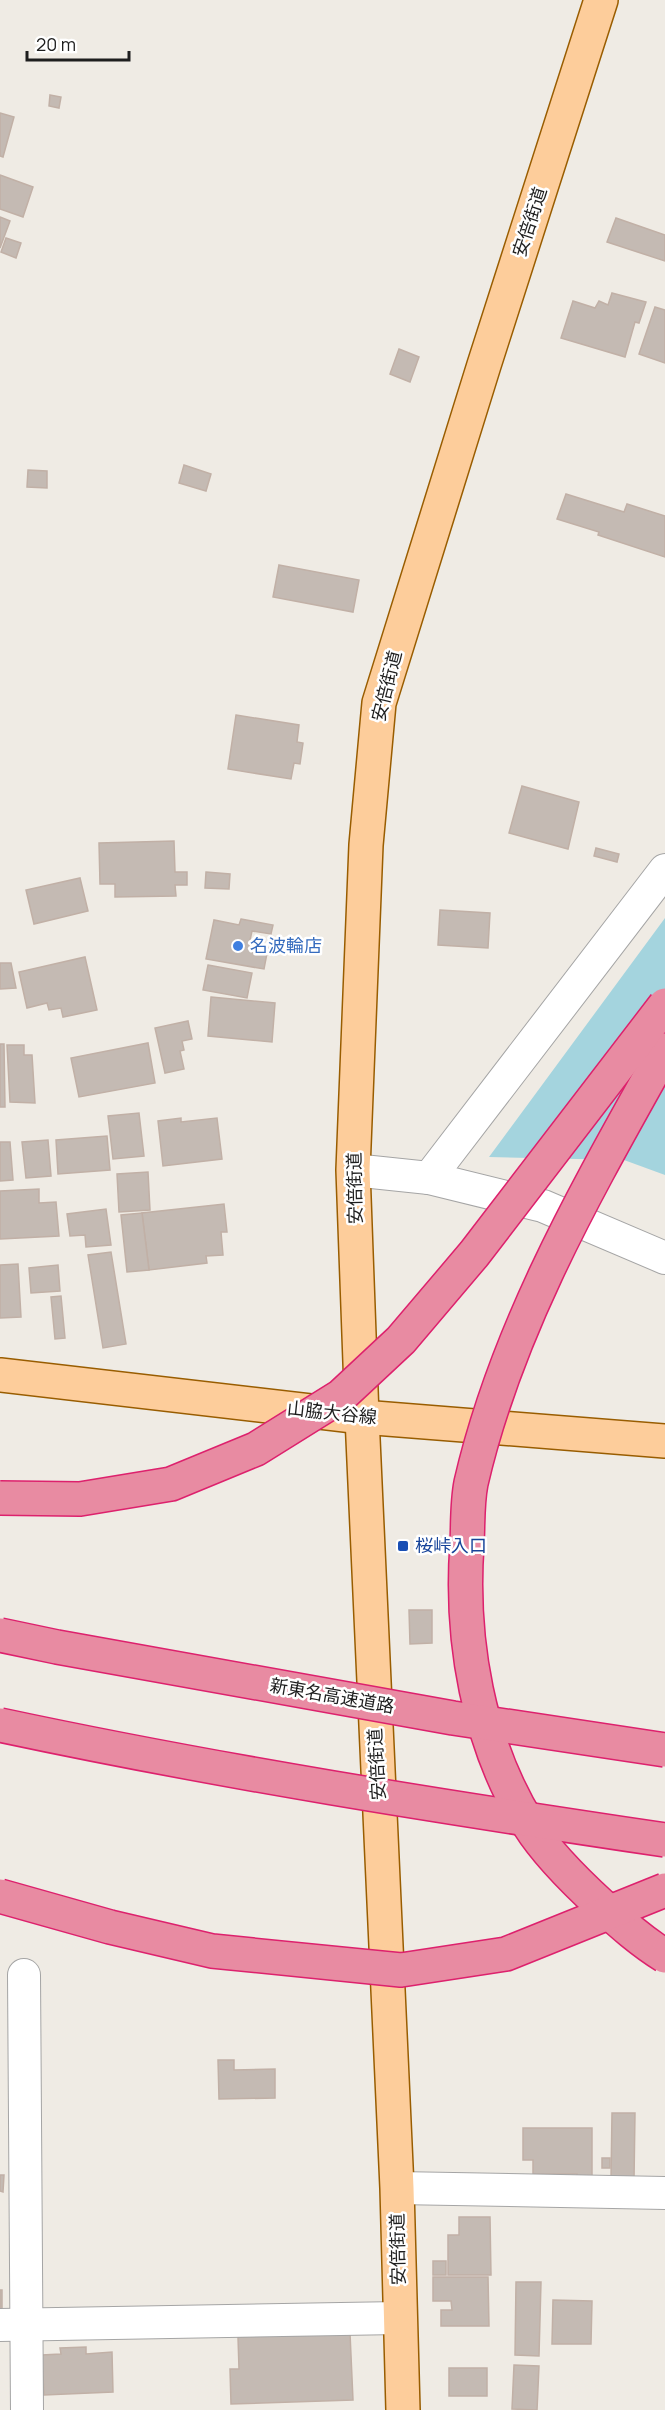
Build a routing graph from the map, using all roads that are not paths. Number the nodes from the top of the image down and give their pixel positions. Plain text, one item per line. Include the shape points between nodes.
1 (601, 0) edge
2 (665, 870) edge
3 (665, 1005) edge
4 (665, 1050) edge
5 (353, 1170) junction
6 (429, 1178) junction
7 (665, 1258) edge
8 (0, 1375) edge
9 (362, 1417) junction
10 (665, 1442) edge
11 (0, 1498) edge
12 (0, 1635) edge
13 (0, 1725) edge
14 (665, 1750) edge
15 (665, 1840) edge
16 (665, 1890) edge
17 (0, 1896) edge
18 (665, 1956) edge
19 (24, 1975) dead end
20 (397, 2188) junction
21 (665, 2193) edge
22 (399, 2318) junction
23 (13, 2325) edge
24 (27, 2410) edge
25 (403, 2410) edge

1 - 5 main road, 安倍街道 via 379,703 366,844
2 - 6 street
3 - 11 highway, bridge via 474,1254 401,1340 341,1396 256,1449 171,1484 80,1499
4 - 18 highway, bridge via 580,1204 531,1306 502,1380 471,1486 465,1572 467,1639 483,1719 501,1772 530,1827 579,1885 641,1941
5 - 6 street
5 - 9 main road, 安倍街道
6 - 7 street via 543,1206
8 - 9 main road, 山脇大谷線
9 - 10 main road, 山脇大谷線
9 - 20 main road, 安倍街道
12 - 14 highway, 新東名高速道路, bridge via 453,1718
13 - 15 highway, bridge via 453,1809
16 - 17 highway, bridge via 506,1954 401,1970 212,1951
19 - 23 street
20 - 21 street
20 - 22 main road, 安倍街道
22 - 23 street
22 - 25 main road, 安倍街道
23 - 24 street

